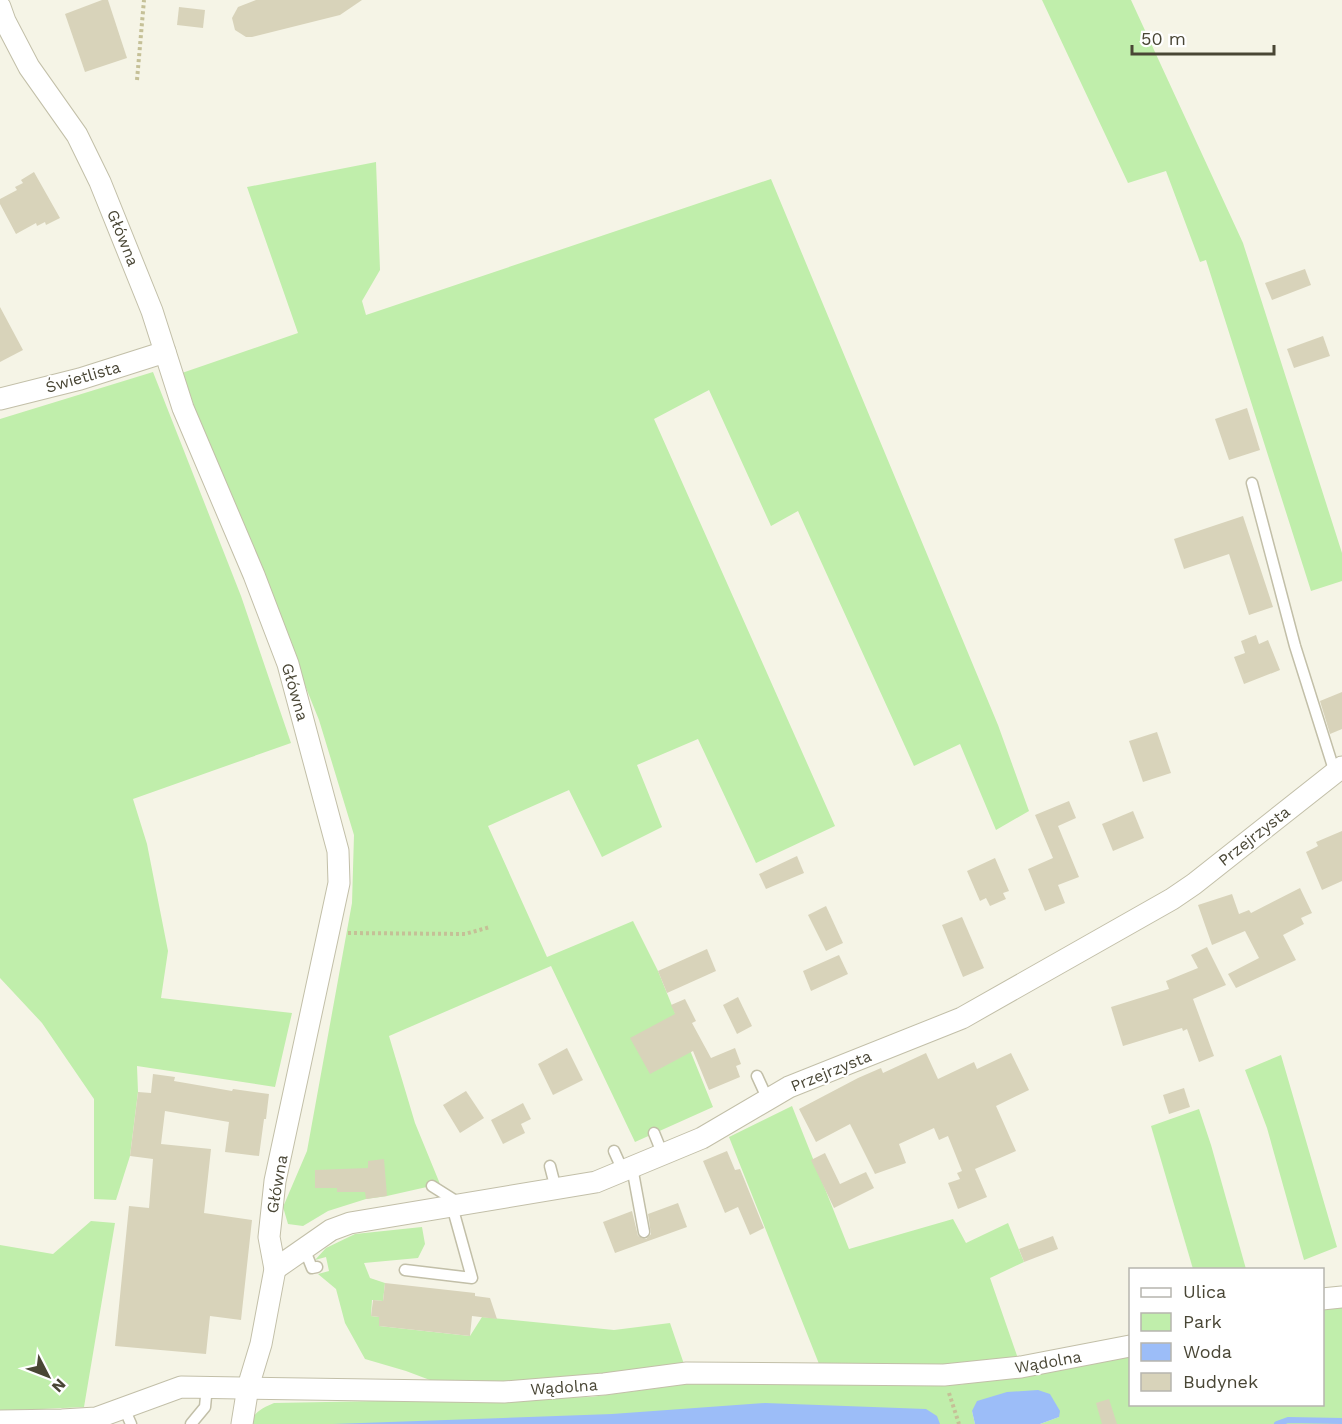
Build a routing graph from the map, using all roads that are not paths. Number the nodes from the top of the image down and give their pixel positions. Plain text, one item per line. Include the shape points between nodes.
1 (0, 7) edge
2 (165, 352) junction
3 (0, 399) edge
4 (1252, 483) dead end
5 (1339, 770) edge
6 (757, 1076) dead end
7 (768, 1100) junction
8 (654, 1133) dead end
9 (614, 1150) dead end
10 (663, 1155) junction
11 (550, 1166) dead end
12 (628, 1169) junction
13 (432, 1186) dead end
14 (556, 1189) junction
15 (457, 1205) junction
16 (644, 1232) dead end
17 (304, 1248) junction
18 (317, 1267) dead end
19 (275, 1269) junction
20 (405, 1270) dead end
21 (1342, 1298) edge
22 (1324, 1299) edge
23 (1129, 1346) edge
24 (207, 1386) junction
25 (248, 1387) junction
26 (127, 1416) edge
27 (0, 1421) edge
28 (191, 1424) edge
29 (242, 1424) edge

1 - 2 street, Główna via 29,67 77,135 100,182
2 - 3 street, Świetlista via 80,380
2 - 19 street, Główna via 183,408 288,664 338,851 339,884 275,1181 269,1238
4 - 5 lane via 1294,646
5 - 7 street, Przejrzysta via 1155,910 962,1018 789,1087
6 - 7 lane
7 - 10 street, Przejrzysta via 702,1138
8 - 10 lane
9 - 12 lane
10 - 12 street, Przejrzysta
11 - 14 lane
12 - 14 street, Przejrzysta via 596,1182
12 - 16 lane
13 - 15 lane
14 - 15 street, Przejrzysta
15 - 17 street, Przejrzysta via 350,1223
15 - 20 lane via 472,1278
17 - 18 lane via 312,1268
17 - 19 street, Przejrzysta
19 - 25 street, Główna via 261,1344
21 - 22 street
23 - 25 street, Wądolna via 1021,1367 944,1375 687,1373 504,1392
24 - 25 street, Wądolna
24 - 26 street, Wądolna via 181,1387
24 - 28 lane via 205,1407
25 - 29 street, Główna
26 - 27 street, Wądolna

